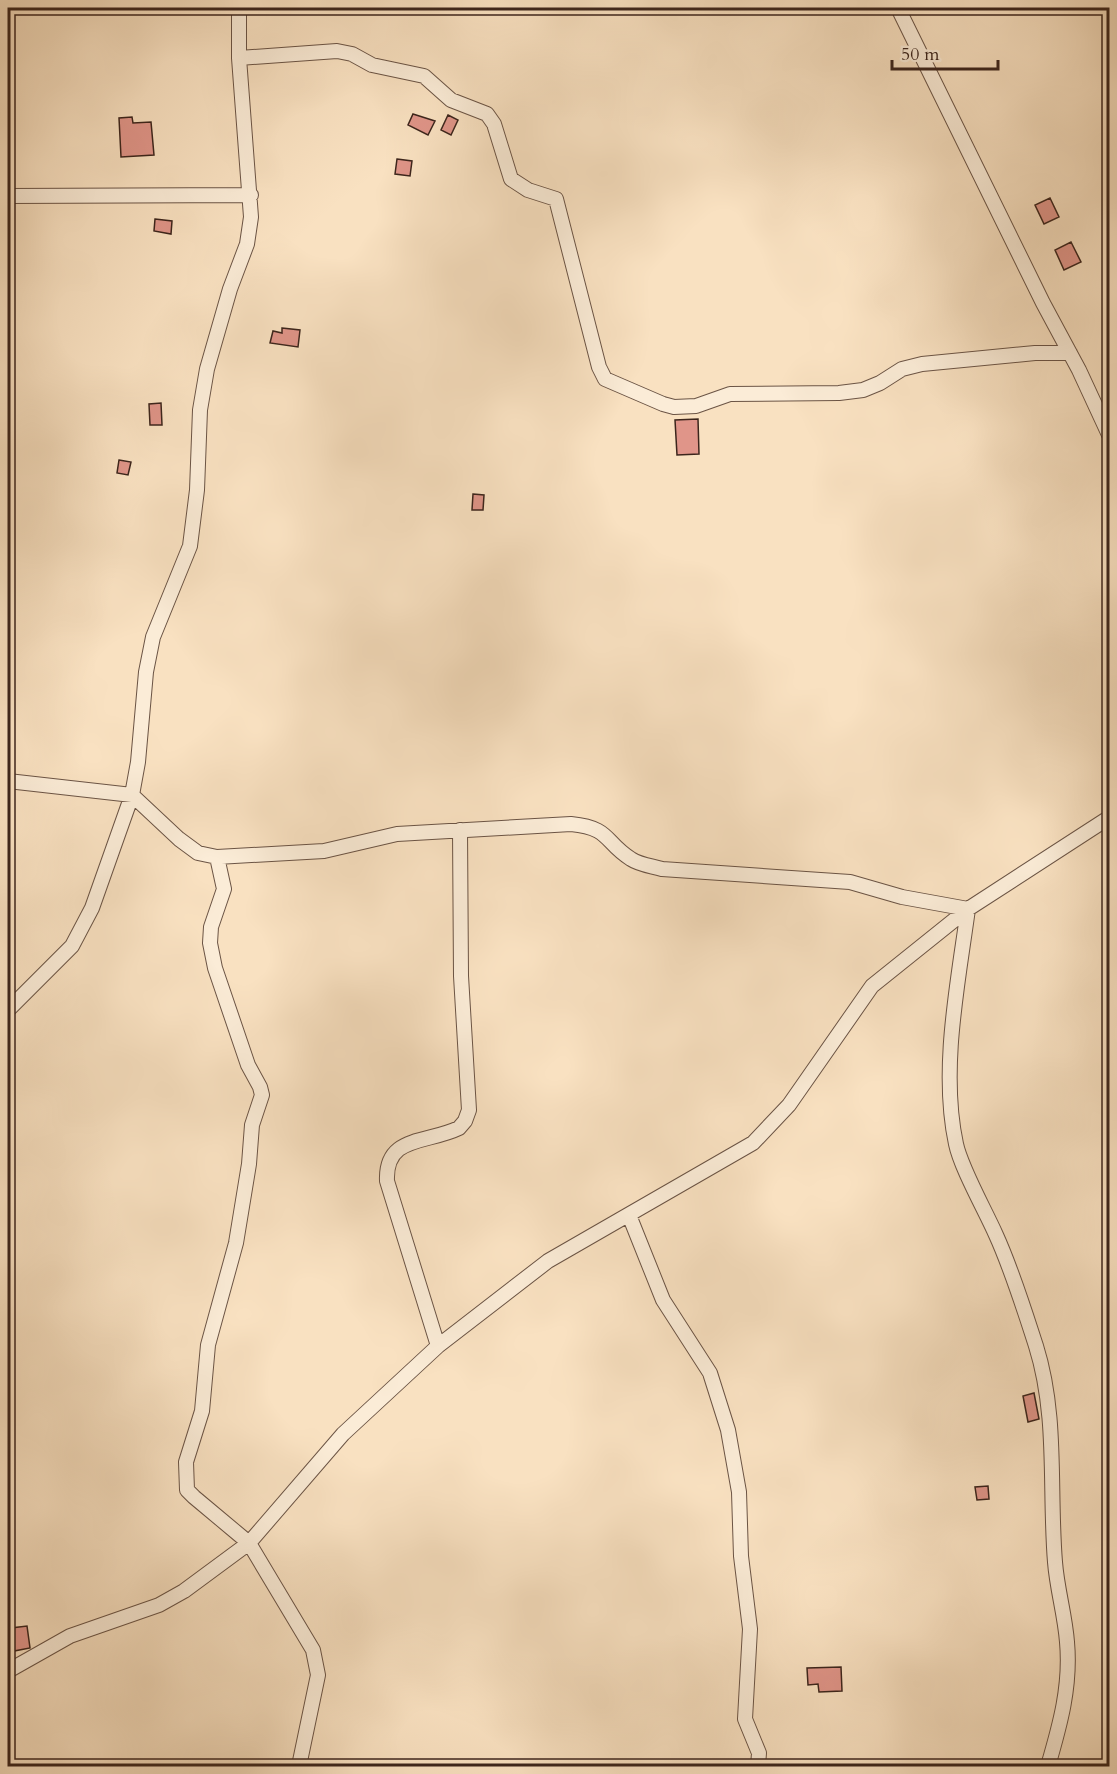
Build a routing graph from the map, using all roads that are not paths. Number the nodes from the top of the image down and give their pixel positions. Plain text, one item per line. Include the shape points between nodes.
1 (239, 8) edge
2 (898, 8) edge
3 (239, 58) junction
4 (251, 195) junction
5 (8, 196) edge
6 (1070, 353) junction
7 (1110, 437) edge
8 (8, 781) edge
9 (132, 795) junction
10 (1110, 817) edge
11 (460, 830) junction
12 (217, 857) junction
13 (968, 909) junction
14 (8, 1010) edge
15 (629, 1215) junction
16 (438, 1346) junction
17 (249, 1543) junction
18 (8, 1671) edge
19 (299, 1767) edge
20 (758, 1767) edge
21 (1048, 1767) edge

1 - 3 street
2 - 6 street
3 - 4 street
3 - 6 street via 344,52 372,65 424,76 452,100 488,114 511,179 528,190 556,199 605,379 663,404 696,406 730,394 863,390 902,369 922,364
4 - 5 street
4 - 9 street via 247,244 207,369 200,410 190,546 153,637 146,672
6 - 7 street
8 - 9 street
9 - 12 street via 179,840 198,853
9 - 14 street via 92,908 72,946
10 - 13 street
11 - 12 street via 398,834 324,851
11 - 13 street via 588,826 601,831 629,858 652,867 850,882 902,897
11 - 16 street via 461,976 469,1110 459,1128 402,1147 390,1155 387,1167 387,1181
12 - 17 street via 224,889 211,927 210,943 248,1065 262,1095 252,1125 236,1243 208,1345 201,1412 186,1462 186,1480 187,1490 194,1497
13 - 15 street via 872,986 789,1105 753,1143
13 - 21 street via 955,1005 952,1110 956,1145 1001,1246 1035,1344 1047,1395 1055,1563 1068,1672 1064,1712
15 - 16 street via 548,1261
15 - 20 street via 663,1300 710,1373 728,1430 739,1492 741,1556 750,1629 745,1719 759,1753
16 - 17 street via 343,1434
17 - 18 street via 159,1605 70,1636
17 - 19 street via 317,1662 318,1675

